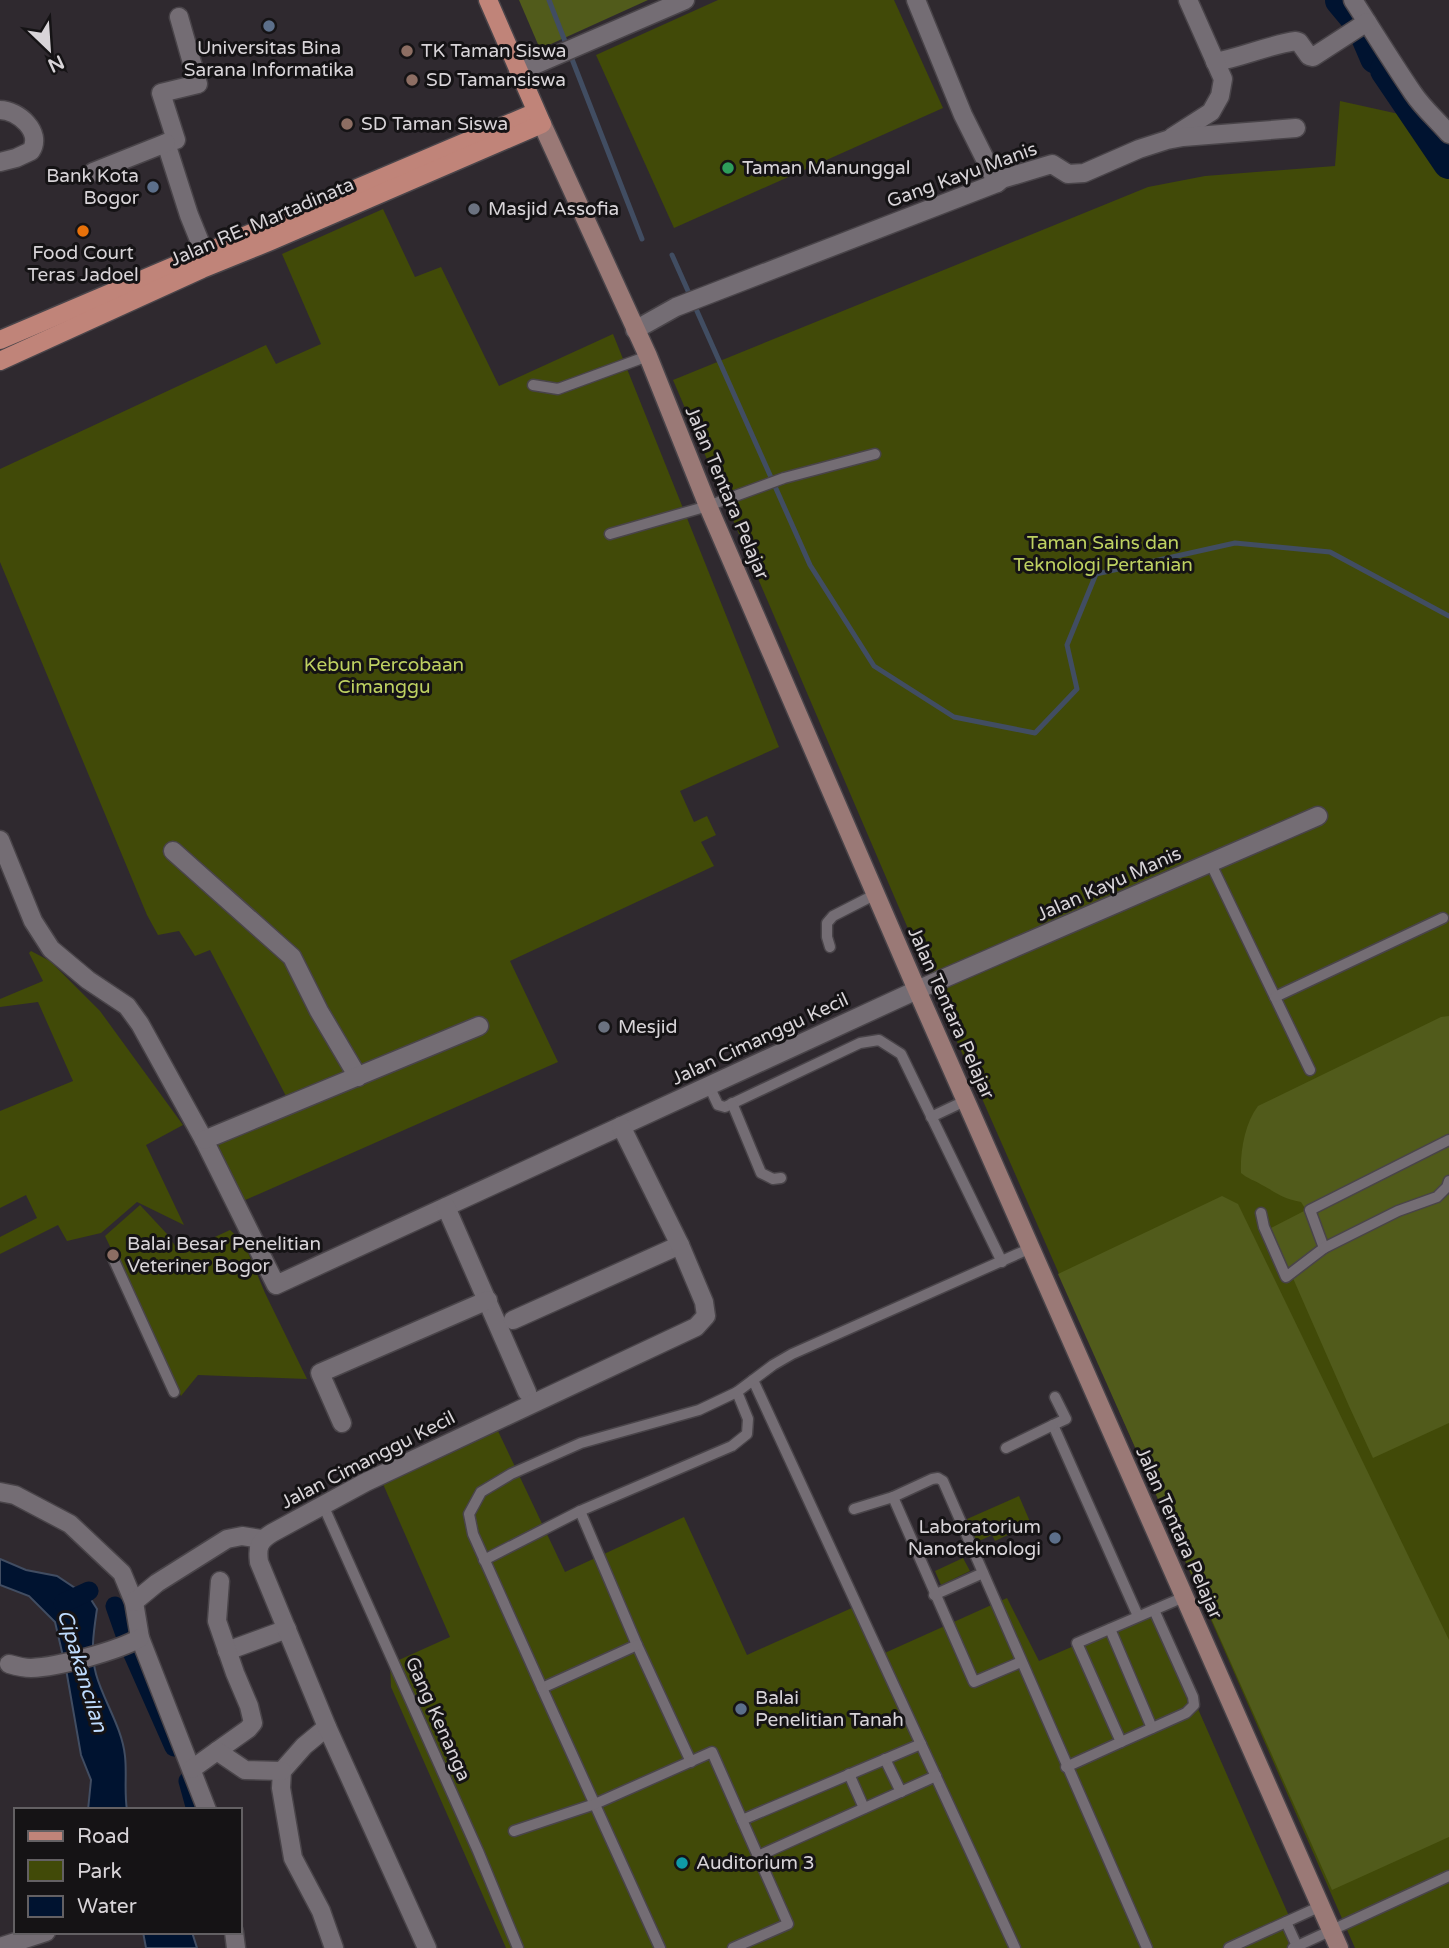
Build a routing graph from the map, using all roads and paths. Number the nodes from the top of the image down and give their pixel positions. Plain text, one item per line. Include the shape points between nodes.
1 (488, 0) edge
2 (685, 0) edge
3 (916, 0) edge
4 (1188, 0) edge
5 (1353, 0) edge
6 (179, 17) dead end
7 (1367, 22) junction
8 (1215, 62) junction
9 (518, 72) junction
10 (0, 110) edge
11 (539, 118) junction
12 (1296, 128) dead end
13 (1449, 134) edge
14 (1167, 141) junction
15 (166, 143) junction
16 (0, 162) edge
17 (93, 172) dead end
18 (997, 183) junction
19 (380, 186) junction
20 (204, 252) junction
21 (635, 330) junction
22 (0, 340) edge
23 (648, 356) junction
24 (0, 361) edge
25 (533, 385) dead end
26 (875, 454) dead end
27 (708, 506) junction
28 (610, 534) dead end
29 (1318, 816) dead end
30 (0, 840) edge
31 (173, 851) dead end
32 (1210, 862) junction
33 (876, 894) junction
34 (1443, 918) dead end
35 (830, 947) dead end
36 (917, 990) junction
37 (1275, 997) junction
38 (480, 1026) dead end
39 (1310, 1070) dead end
40 (358, 1077) junction
41 (709, 1086) junction
42 (967, 1100) junction
43 (732, 1103) junction
44 (931, 1117) junction
45 (621, 1126) junction
46 (204, 1140) junction
47 (1449, 1140) edge
48 (781, 1178) dead end
49 (1449, 1181) edge
50 (446, 1207) junction
51 (1261, 1213) dead end
52 (680, 1245) junction
53 (1031, 1248) junction
54 (1324, 1248) junction
55 (112, 1256) dead end
56 (1002, 1262) junction
57 (488, 1300) junction
58 (513, 1320) dead end
59 (753, 1380) junction
60 (174, 1392) dead end
61 (527, 1392) dead end
62 (737, 1392) junction
63 (1055, 1397) dead end
64 (342, 1423) dead end
65 (1053, 1425) junction
66 (1006, 1448) dead end
67 (0, 1492) edge
68 (892, 1497) junction
69 (323, 1504) junction
70 (853, 1509) dead end
71 (580, 1511) junction
72 (261, 1539) junction
73 (484, 1560) junction
74 (983, 1573) junction
75 (219, 1581) dead end
76 (934, 1595) junction
77 (1184, 1597) junction
78 (134, 1602) junction
79 (1154, 1610) junction
80 (1138, 1616) junction
81 (287, 1629) junction
82 (1110, 1629) junction
83 (135, 1640) junction
84 (637, 1645) junction
85 (227, 1651) junction
86 (1021, 1662) junction
87 (9, 1664) dead end
88 (542, 1688) junction
89 (327, 1727) junction
90 (1152, 1728) junction
91 (1121, 1742) junction
92 (921, 1744) junction
93 (217, 1751) junction
94 (885, 1759) junction
95 (691, 1762) junction
96 (1066, 1767) junction
97 (192, 1769) junction
98 (282, 1771) junction
99 (849, 1774) junction
100 (936, 1776) junction
101 (901, 1792) junction
102 (595, 1804) junction
103 (206, 1808) edge
104 (864, 1808) junction
105 (742, 1820) junction
106 (514, 1831) dead end
107 (758, 1856) junction
108 (1449, 1876) edge
109 (1321, 1906) junction
110 (1286, 1922) junction
111 (1331, 1930) junction
112 (40, 1934) edge
113 (0, 1947) edge
114 (1295, 1947) edge
115 (334, 1948) edge
116 (427, 1948) edge
117 (518, 1948) edge
118 (660, 1948) edge
119 (733, 1948) edge
120 (1015, 1948) edge
121 (1147, 1948) edge
122 (1229, 1948) edge
123 (1339, 1948) edge

1 - 9 main road
2 - 9 street
3 - 18 street via 963,115
4 - 8 street
5 - 7 street
6 - 15 street via 198,84 161,93 176,140
7 - 8 street via 1314,57 1296,41
7 - 13 street via 1414,95
8 - 14 street via 1223,79 1211,111
9 - 11 main road
10 - 16 street via 26,122 35,141 31,151
11 - 19 main road, Jalan RE. Martadinata
11 - 21 main road, Jalan Tentara Pelajar
12 - 14 street, Gang Kayu Manis
14 - 18 street, Gang Kayu Manis via 1084,173 1068,174 1052,164
15 - 17 street
15 - 20 street
18 - 21 street, Gang Kayu Manis via 676,307
19 - 20 main road, Jalan RE. Martadinata
19 - 24 main road, Jalan RE. Martadinata
20 - 22 main road, Jalan RE. Martadinata
21 - 23 main road, Jalan Tentara Pelajar
23 - 25 lane via 558,389
23 - 27 main road, Jalan Tentara Pelajar
26 - 27 lane via 760,485
27 - 28 lane
27 - 33 main road, Jalan Tentara Pelajar
29 - 32 street, Jalan Kayu Manis
30 - 46 street, Jalan Cimanggu Kecil via 33,921 51,949 127,1006
31 - 40 street via 292,957
32 - 36 street, Jalan Kayu Manis
32 - 37 lane
33 - 35 lane via 833,916 827,923
33 - 36 main road, Jalan Tentara Pelajar
34 - 37 lane
36 - 41 street, Jalan Cimanggu Kecil
36 - 42 main road, Jalan Tentara Pelajar
37 - 39 lane
38 - 40 street
40 - 46 street
41 - 43 lane via 718,1104
41 - 45 street, Jalan Cimanggu Kecil
42 - 44 lane
42 - 53 main road, Jalan Tentara Pelajar
43 - 44 lane via 860,1043 879,1040 901,1054
43 - 48 lane via 761,1173
44 - 56 lane
45 - 50 street, Jalan Cimanggu Kecil
45 - 52 street, Jalan Cimanggu Kecil
46 - 50 street, Jalan Cimanggu Kecil via 276,1285
47 - 54 lane via 1310,1210
49 - 54 lane via 1437,1197
50 - 57 street
51 - 54 lane via 1286,1277
52 - 58 street
52 - 69 street, Jalan Cimanggu Kecil via 705,1302 706,1316 696,1327
53 - 56 lane
53 - 77 main road, Jalan Tentara Pelajar
55 - 60 lane
56 - 59 lane via 792,1354
57 - 61 street
57 - 64 street via 320,1373
59 - 62 lane
59 - 92 lane
62 - 71 lane via 748,1419 747,1434 732,1446
62 - 73 lane via 699,1410 581,1443 481,1492 469,1514
63 - 65 lane via 1066,1419
65 - 66 lane
65 - 80 lane
67 - 78 street via 70,1524 122,1573
68 - 70 lane
68 - 74 lane via 932,1479 943,1481
68 - 76 lane
69 - 72 street, Jalan Cimanggu Kecil
69 - 117 lane, Gang Kenanga
71 - 73 lane
71 - 84 lane
72 - 78 street via 227,1539
72 - 81 street via 259,1562
73 - 88 lane
74 - 76 lane
74 - 86 lane
75 - 85 street via 217,1621
76 - 86 lane via 974,1682
77 - 79 lane
77 - 109 main road, Jalan Tentara Pelajar
78 - 83 street
79 - 80 lane
79 - 90 lane via 1194,1705
80 - 82 lane
81 - 85 street
81 - 89 street
82 - 90 lane
82 - 91 lane via 1077,1643
83 - 87 street via 60,1663 30,1668
83 - 97 street
84 - 88 lane
84 - 95 lane
85 - 93 street via 253,1723
86 - 96 lane
88 - 102 lane
89 - 98 street
89 - 116 street
90 - 91 lane
91 - 96 lane
92 - 94 lane
92 - 100 lane
93 - 97 street
93 - 98 street via 244,1770
94 - 99 lane
94 - 101 lane
95 - 102 lane
95 - 105 lane via 712,1752
96 - 121 lane
97 - 103 street
98 - 115 street via 293,1858 321,1911
99 - 104 lane
99 - 105 lane
100 - 101 lane
100 - 120 lane
101 - 104 lane
102 - 106 lane
102 - 118 lane
104 - 107 lane
105 - 107 lane
107 - 119 lane via 788,1924
108 - 111 lane
109 - 110 lane
109 - 111 main road, Jalan Tentara Pelajar
110 - 114 lane
110 - 122 lane
111 - 114 lane
111 - 123 main road, Jalan Tentara Pelajar
112 - 113 street

